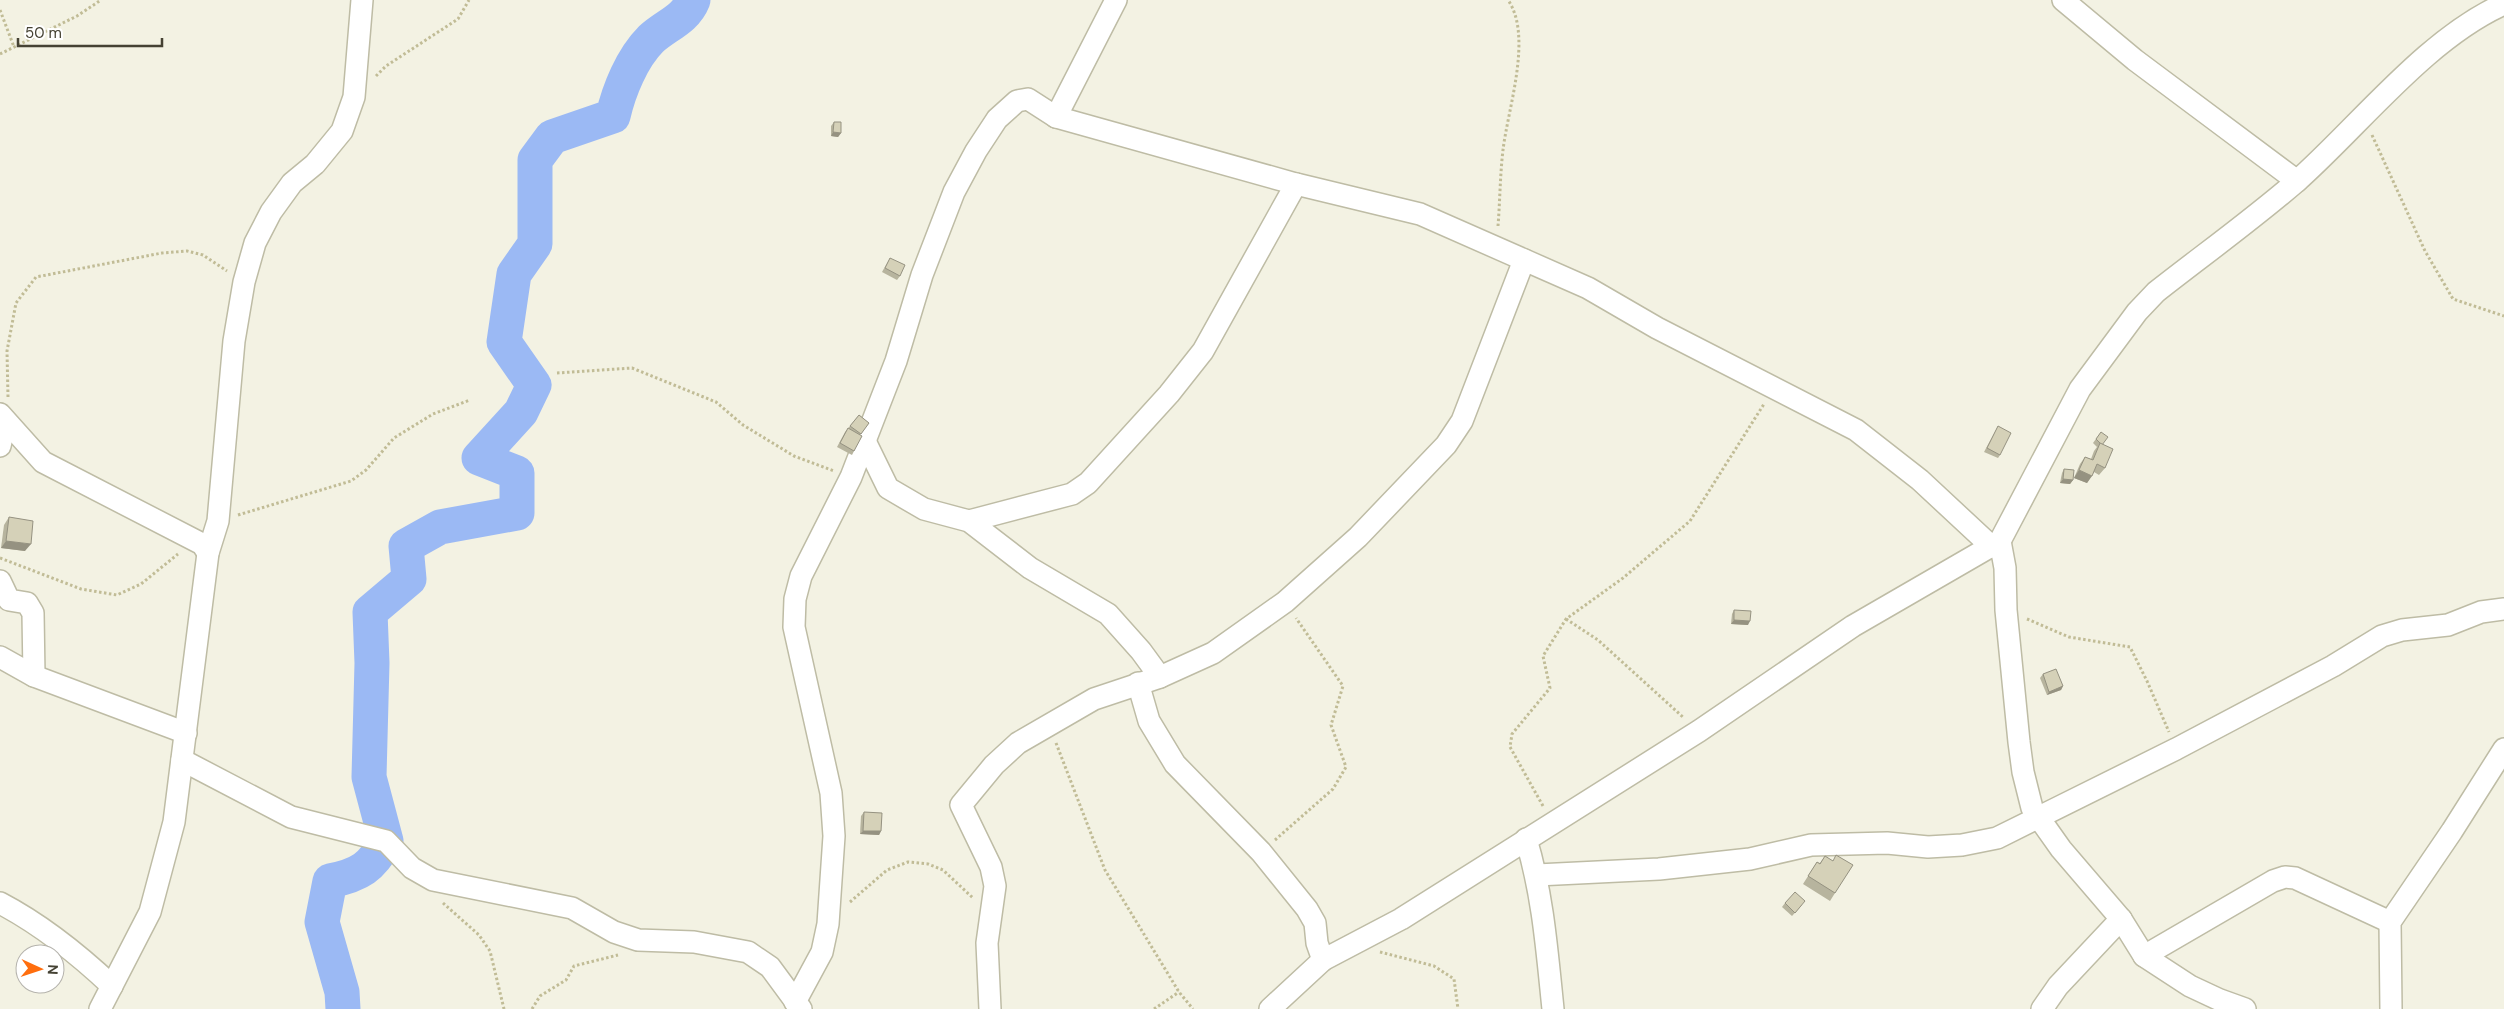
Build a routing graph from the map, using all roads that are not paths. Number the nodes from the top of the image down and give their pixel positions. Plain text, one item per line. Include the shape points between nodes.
1 (362, 0) edge
2 (1116, 0) edge
3 (2063, 0) edge
4 (2504, 4) edge
5 (1056, 116) junction
6 (2297, 181) junction
7 (1296, 184) junction
8 (1524, 260) junction
9 (3, 429) edge
10 (865, 441) junction
11 (969, 521) junction
12 (1996, 544) junction
13 (205, 548) junction
14 (0, 581) edge
15 (2504, 609) edge
16 (0, 657) edge
17 (34, 676) junction
18 (1160, 677) junction
19 (1138, 683) junction
20 (186, 733) junction
21 (2504, 749) edge
22 (182, 760) junction
23 (2038, 818) junction
24 (1526, 839) junction
25 (1537, 875) junction
26 (0, 903) edge
27 (2121, 919) junction
28 (2390, 922) junction
29 (2144, 956) junction
30 (1324, 960) junction
31 (112, 986) junction
32 (798, 1005) edge
33 (100, 1009) edge
34 (990, 1009) edge
35 (1270, 1009) edge
36 (1553, 1009) edge
37 (2042, 1009) edge
38 (2245, 1009) edge
39 (2391, 1009) edge

1 - 13 street via 354,97 342,131 315,164 292,183 271,212 244,282 234,341 218,521
2 - 5 street
3 - 6 street via 2136,60
4 - 6 street via 2484,12 2439,46
5 - 7 street
5 - 10 street via 1028,99 1017,101 997,119 976,151 954,192 926,265 896,361
6 - 12 street via 2156,292 2136,312 2080,389
7 - 8 street via 1420,214
7 - 11 street via 1203,351 1169,394 1088,483 1072,494
8 - 12 street via 1588,288 1657,328 1856,430
8 - 18 street via 1462,421 1446,445 1358,537 1285,602 1213,653
9 - 13 street via 43,462
10 - 11 street via 888,488 924,509
10 - 32 street via 851,477 801,576 795,599 794,627 831,793 834,836 828,924 822,952
11 - 18 street via 1030,568 1108,614
12 - 23 street via 2005,568 2006,610 2023,772 2032,808
12 - 24 street via 1853,626 1699,732
13 - 20 street
14 - 17 street via 9,600 27,603 33,613
15 - 23 street via 2481,612 2448,625 2402,630 2382,636 2333,666 2176,750
16 - 17 street
17 - 20 street
18 - 19 street
19 - 30 street via 1149,721 1175,764 1261,852 1307,909 1315,923 1317,944
19 - 34 street via 1094,699 1018,743 994,765 961,806 992,867 995,886 988,943
20 - 22 street
21 - 28 street
22 - 31 street via 174,822 150,912
22 - 32 street via 290,817 386,841 412,868 433,880 572,908 614,932 638,940 694,942 748,952 770,966
23 - 25 street via 1997,838 1962,845 1812,845 1750,859 1659,869
23 - 27 street
24 - 25 street
24 - 30 street via 1401,919
25 - 36 street
26 - 31 street via 79,955
27 - 29 street
27 - 37 street via 2058,986
28 - 29 street via 2295,878 2285,877
28 - 39 street
29 - 38 street via 2190,986
30 - 35 street
31 - 33 street

